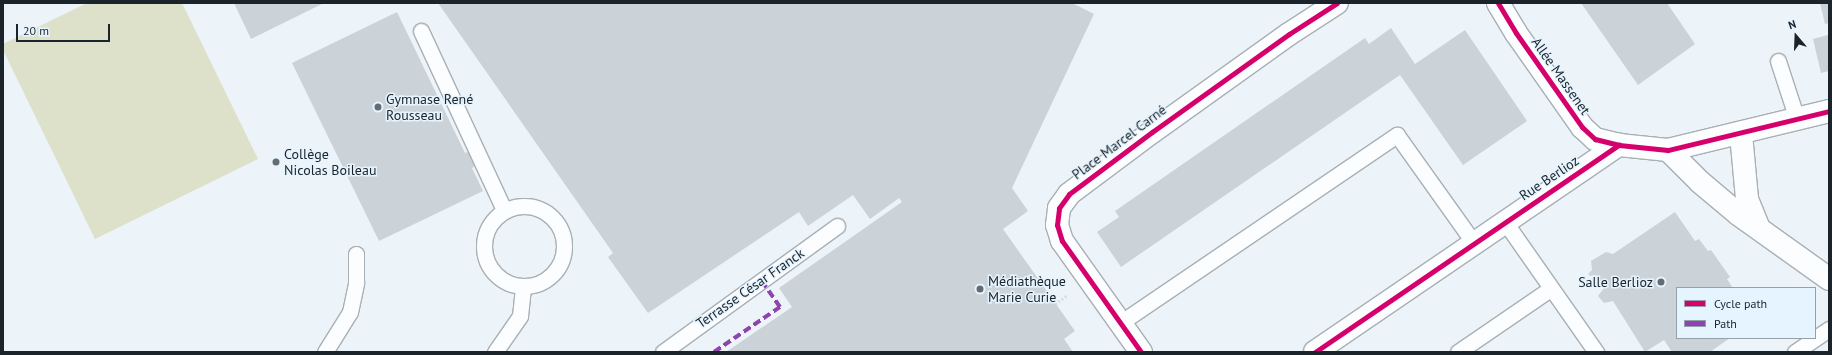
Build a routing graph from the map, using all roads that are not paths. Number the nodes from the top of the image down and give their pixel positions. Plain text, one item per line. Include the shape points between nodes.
1 (1337, 3) edge
2 (1498, 3) edge
3 (422, 31) dead end
4 (1778, 61) dead end
5 (1829, 110) edge
6 (1797, 119) junction
7 (1742, 134) junction
8 (1619, 145) junction
9 (1668, 150) junction
10 (504, 210) junction
11 (1505, 222) junction
12 (837, 226) dead end
13 (1759, 228) junction
14 (1474, 243) junction
15 (356, 254) dead end
16 (1829, 279) edge
17 (524, 287) junction
18 (1550, 289) junction
19 (1120, 323) junction
20 (1829, 329) edge
21 (1816, 338) edge
22 (1814, 339) edge
23 (1320, 351) edge
24 (325, 352) edge
25 (495, 352) edge
26 (663, 352) edge
27 (1141, 352) edge
28 (1458, 352) edge
29 (1596, 352) edge
30 (1795, 352) edge

1 - 19 street, Place Marcel Carné via 1289,34 1152,132 1069,194 1059,208 1057,225 1062,242
2 - 8 street, Allée Massenet via 1582,127 1595,139
3 - 10 lane
4 - 6 lane
5 - 6 street
6 - 7 street
7 - 9 street
7 - 13 street via 1747,199
8 - 9 street
8 - 11 street, Rue Berlioz
9 - 13 street via 1700,182
10 - 17 lane via 489,225 483,246 488,266 503,281
10 - 17 lane via 525,205 545,211 560,226 565,246 559,267 544,281
11 - 14 street, Rue Berlioz
11 - 18 lane
12 - 26 lane, Terrasse César Franck
13 - 16 street
14 - 19 lane via 1397,135
14 - 23 street, Rue Berlioz
15 - 24 lane via 356,283 350,312
17 - 25 lane via 520,316
18 - 28 lane
18 - 29 lane
19 - 27 street, Place Marcel Carné
20 - 21 lane
22 - 30 lane

